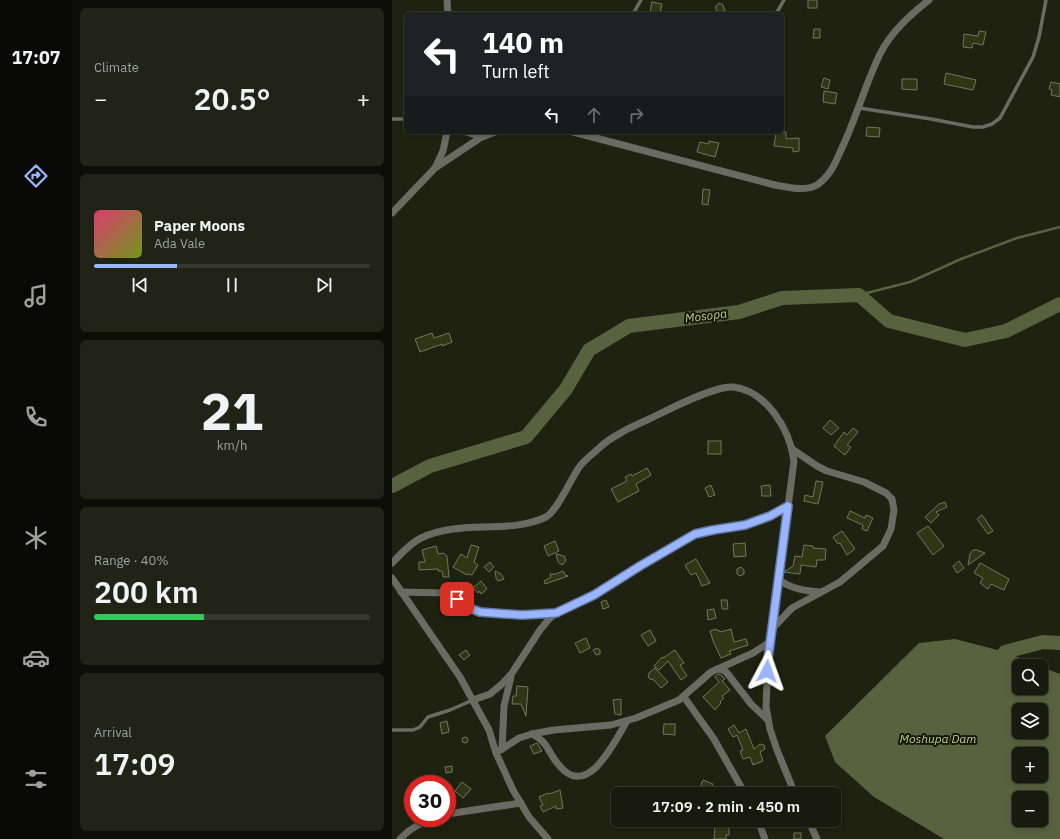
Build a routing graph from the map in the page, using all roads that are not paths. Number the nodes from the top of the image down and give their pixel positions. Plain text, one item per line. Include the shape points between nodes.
1 (447, 0) edge
2 (642, 0) edge
3 (784, 0) edge
4 (929, 0) edge
5 (1046, 0) edge
6 (448, 12) edge
7 (634, 12) edge
8 (777, 12) edge
9 (859, 108) junction
10 (392, 119) edge
11 (404, 119) edge
12 (447, 134) edge
13 (467, 134) edge
14 (490, 134) edge
15 (581, 134) edge
16 (480, 138) junction
17 (435, 168) junction
18 (392, 213) edge
19 (792, 449) junction
20 (788, 506) junction
21 (392, 563) edge
22 (392, 578) edge
23 (778, 579) junction
24 (401, 592) junction
25 (823, 593) junction
26 (556, 613) junction
27 (772, 629) junction
28 (770, 642) junction
29 (717, 669) junction
30 (512, 673) junction
31 (684, 697) junction
32 (473, 700) junction
33 (627, 721) junction
34 (769, 721) junction
35 (392, 730) edge
36 (532, 734) junction
37 (499, 751) junction
38 (741, 787) edge
39 (792, 787) edge
40 (521, 803) junction
41 (456, 813) edge
42 (413, 827) edge
43 (761, 827) edge
44 (811, 827) edge
45 (400, 839) edge
46 (548, 839) edge
47 (765, 839) edge
48 (817, 839) edge

1 - 6 street
2 - 7 lane
3 - 8 lane
4 - 9 street via 912,13 881,52
5 - 9 lane via 1033,57 1000,118 992,124 973,127
9 - 15 street via 826,178 815,186 801,189 744,178
10 - 11 lane
12 - 17 street via 443,151
13 - 16 lane
14 - 16 street
16 - 17 street
17 - 18 street
19 - 20 street via 794,461
19 - 21 street via 788,434 765,404 741,389 719,388 619,434 598,448 579,468 548,516 530,524 432,534 407,547
19 - 25 street via 817,466 864,482 886,493 892,499 894,510 891,529 883,546
20 - 23 street
20 - 26 street via 745,525 695,534 594,595
22 - 24 street
23 - 25 street via 799,590
23 - 27 street
24 - 26 street via 446,593 480,612 522,615
24 - 32 street
25 - 27 street via 792,608
26 - 30 street via 540,630
27 - 28 street
28 - 29 street via 760,650
28 - 34 street via 766,707
29 - 31 street via 705,676
29 - 34 street via 727,673 751,704
30 - 32 street via 490,694
30 - 37 street via 506,693
31 - 33 street
31 - 38 street via 714,739
32 - 35 lane via 428,717 420,727 413,730
32 - 37 street
33 - 36 street via 611,726
33 - 36 street via 604,761 582,776 564,772 546,743
34 - 39 street via 777,750
36 - 37 street via 519,738
37 - 40 street
40 - 41 street
40 - 46 street
42 - 45 street
43 - 47 street
44 - 48 street

